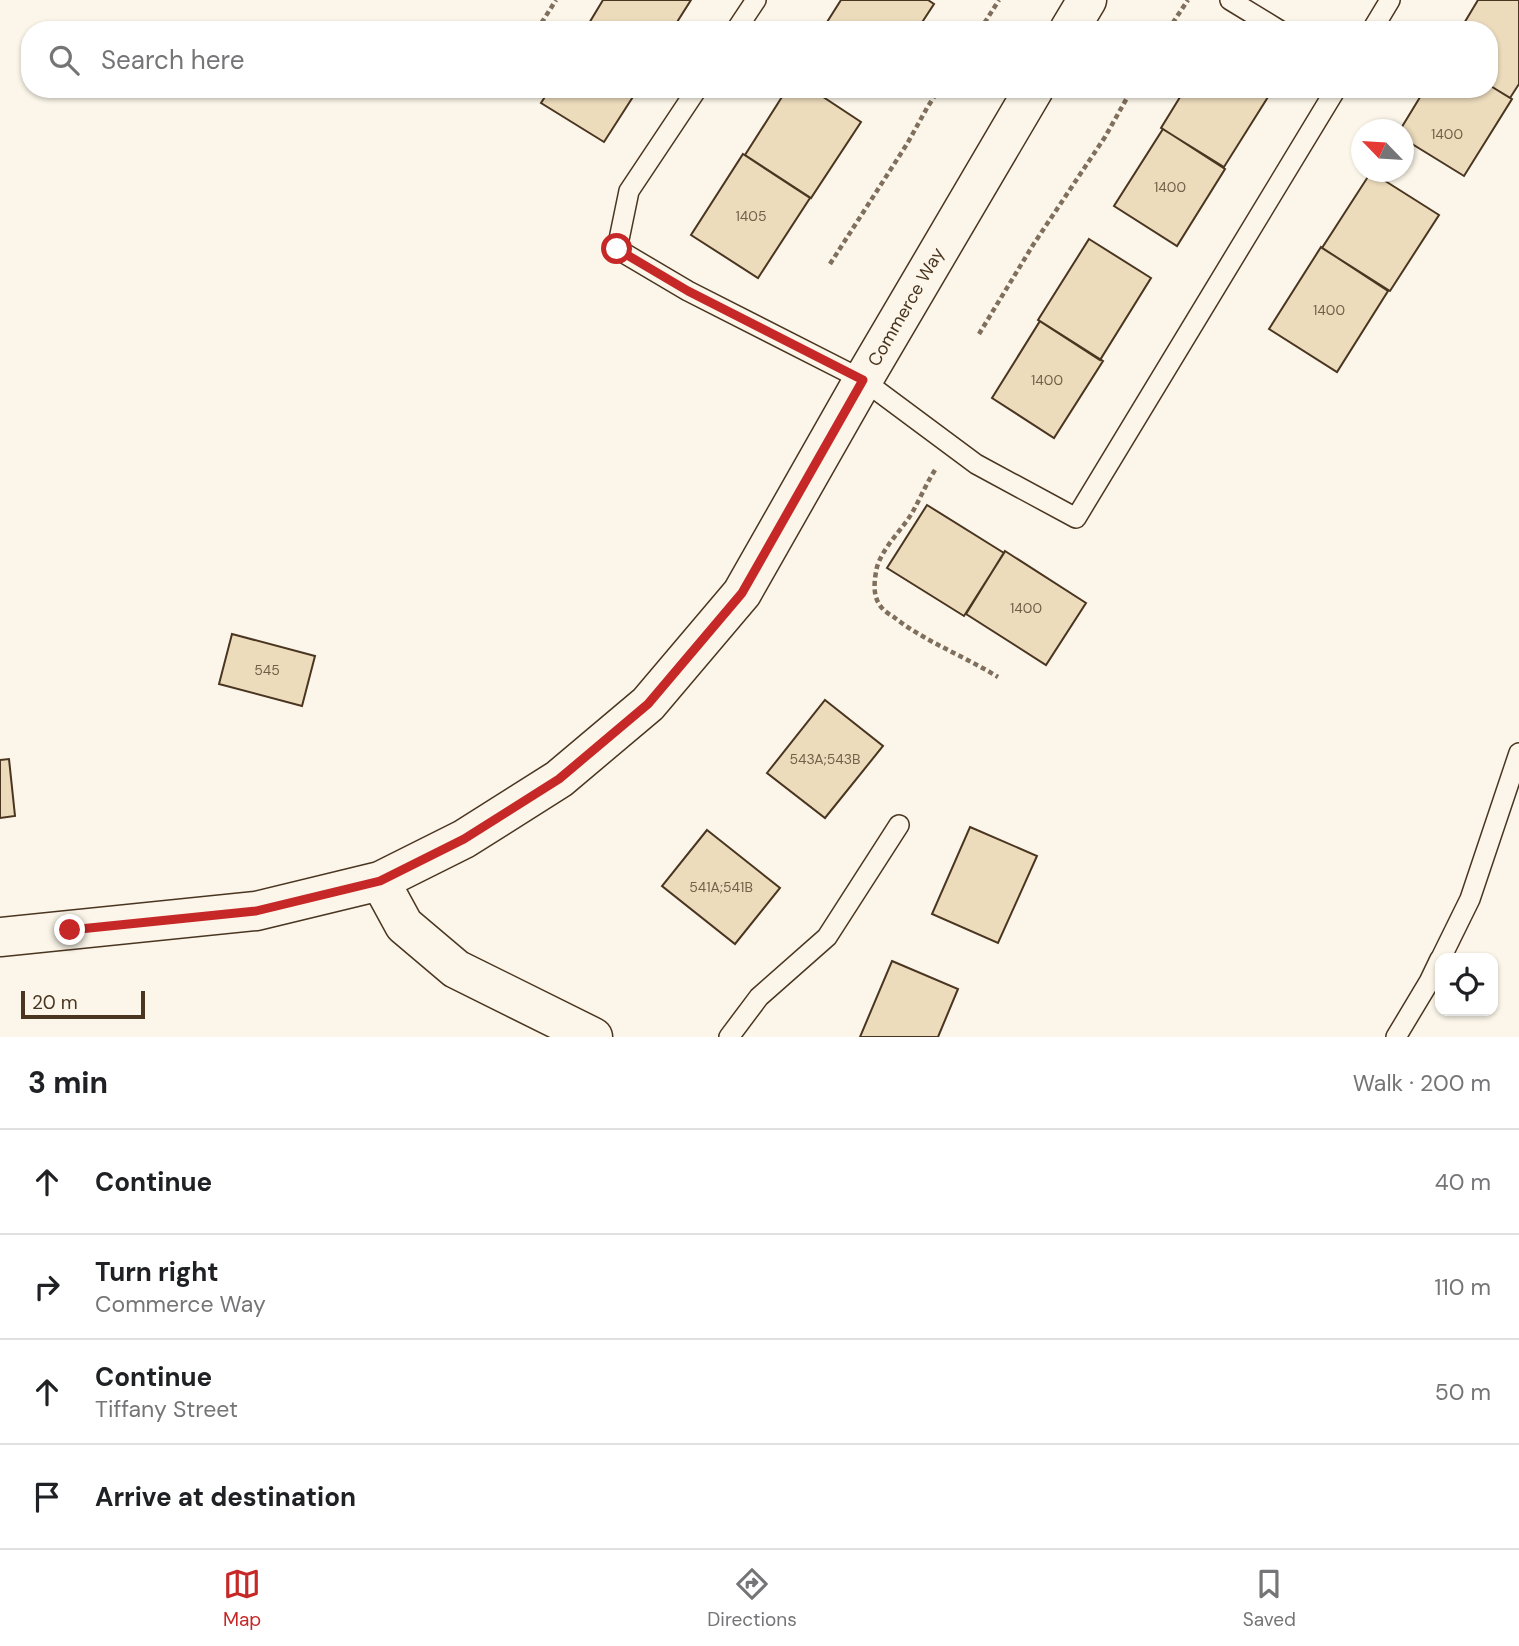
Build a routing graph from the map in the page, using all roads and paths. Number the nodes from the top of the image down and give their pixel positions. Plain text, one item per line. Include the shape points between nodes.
1 (556, 0) edge
2 (756, 0) edge
3 (999, 0) edge
4 (1087, 0) edge
5 (1188, 0) edge
6 (1230, 0) edge
7 (1391, 0) edge
8 (543, 21) edge
9 (742, 21) edge
10 (986, 21) edge
11 (1074, 21) edge
12 (1174, 21) edge
13 (1264, 21) edge
14 (1378, 21) edge
15 (691, 98) edge
16 (933, 98) edge
17 (1029, 98) edge
18 (1127, 98) edge
19 (1331, 98) edge
20 (830, 264) dead end
21 (979, 334) dead end
22 (863, 380) junction
23 (950, 445) junction
24 (998, 677) dead end
25 (1519, 753) edge
26 (899, 825) dead end
27 (380, 881) junction
28 (0, 937) edge
29 (1443, 953) edge
30 (1435, 969) edge
31 (593, 1037) edge
32 (729, 1037) edge
33 (1396, 1037) edge

1 - 8 path
2 - 9 lane
3 - 10 path
4 - 11 street
5 - 12 path
6 - 13 lane
7 - 14 lane
15 - 22 lane via 629,191 617,249 688,291
16 - 20 path
17 - 22 street, Commerce Way
18 - 21 path
19 - 23 lane via 1076,518
22 - 23 lane
22 - 27 street, Commerce Way via 742,593 648,704 559,779 464,839
23 - 24 path via 913,512 884,552 874,591 882,608 911,630
25 - 29 lane via 1470,899
26 - 32 lane via 827,937 759,997
27 - 28 street, Commerce Way via 256,911
27 - 31 street via 404,925 456,969
30 - 33 lane

